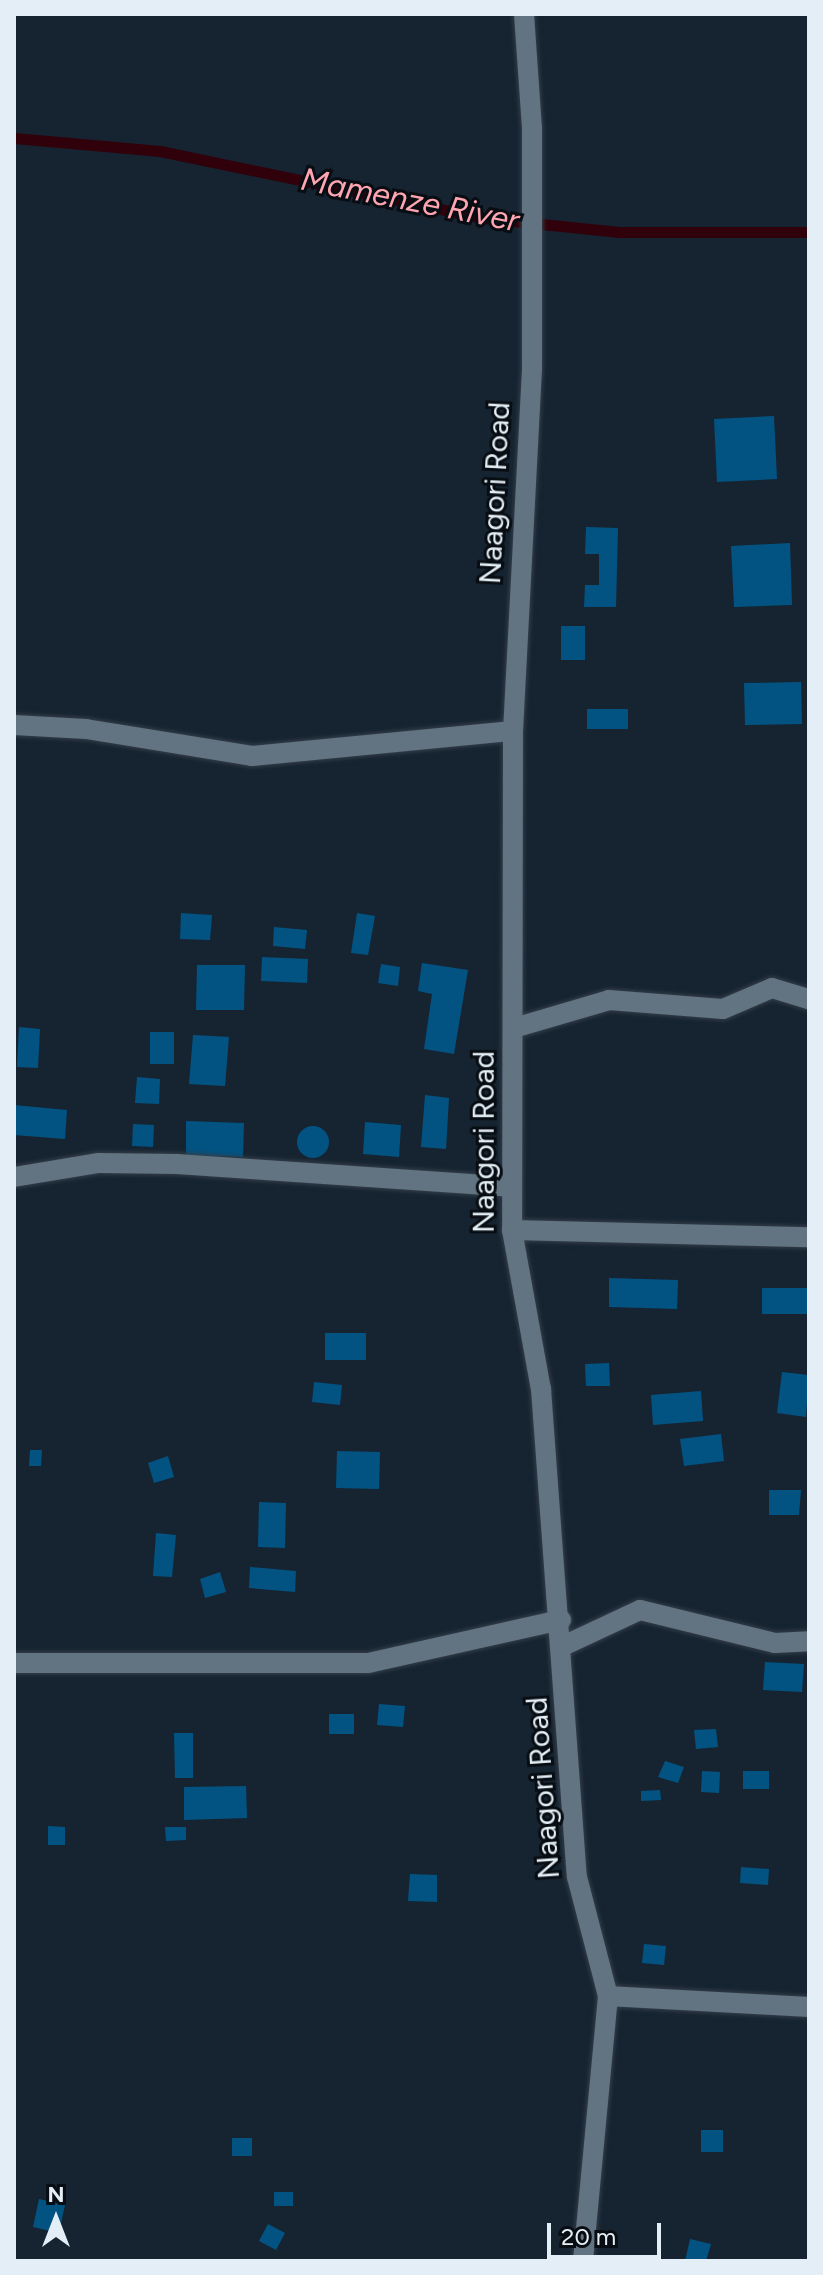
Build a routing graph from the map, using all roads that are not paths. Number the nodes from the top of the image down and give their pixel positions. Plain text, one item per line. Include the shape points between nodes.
1 (524, 14) edge
2 (14, 725) edge
3 (513, 731) junction
4 (809, 999) edge
5 (514, 1028) junction
6 (14, 1177) edge
7 (511, 1187) junction
8 (512, 1230) junction
9 (809, 1237) edge
10 (561, 1620) junction
11 (809, 1641) edge
12 (563, 1646) junction
13 (14, 1663) edge
14 (608, 1996) junction
15 (809, 2007) edge
16 (583, 2261) edge

1 - 3 street, Naagori Road via 532,128 532,369
2 - 3 street via 86,729 252,756
3 - 5 street, Naagori Road
4 - 5 street via 772,988 723,1009 609,1000
5 - 7 street, Naagori Road
6 - 7 street via 99,1163 161,1164
7 - 8 street, Naagori Road
8 - 9 street
8 - 10 street, Naagori Road via 541,1389
10 - 12 street, Naagori Road
10 - 13 street via 368,1663
11 - 12 street via 775,1643 640,1610
12 - 14 street, Naagori Road via 577,1877
14 - 15 street
14 - 16 street, Naagori Road

